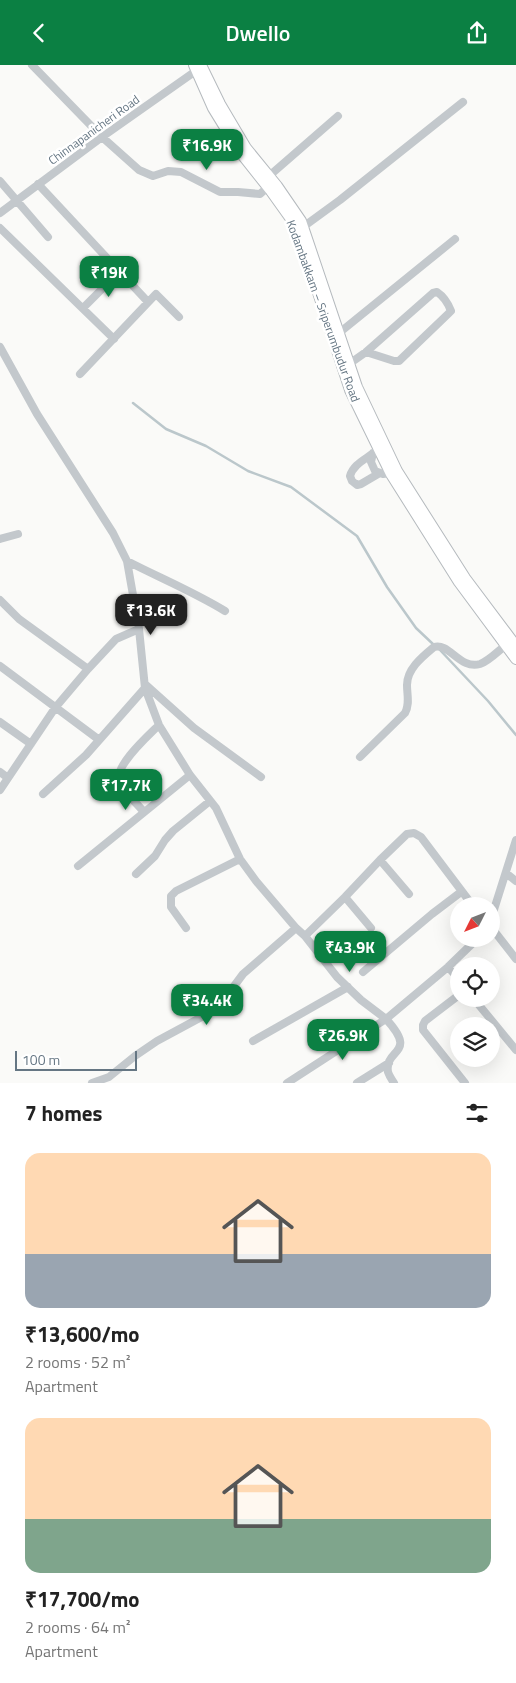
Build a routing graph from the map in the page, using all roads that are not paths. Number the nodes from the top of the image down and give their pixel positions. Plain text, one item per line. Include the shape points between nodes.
1 (32, 65) edge
2 (198, 67) edge
3 (463, 102) dead end
4 (338, 116) dead end
5 (102, 137) junction
6 (269, 176) junction
7 (0, 181) edge
8 (38, 184) junction
9 (268, 187) junction
10 (16, 201) junction
11 (0, 213) edge
12 (303, 227) junction
13 (0, 228) edge
14 (48, 237) dead end
15 (455, 239) dead end
16 (119, 272) junction
17 (148, 302) junction
18 (83, 308) junction
19 (179, 317) dead end
20 (339, 333) junction
21 (114, 339) junction
22 (0, 347) edge
23 (366, 352) junction
24 (349, 364) junction
25 (80, 374) dead end
26 (376, 452) junction
27 (390, 473) junction
28 (378, 474) junction
29 (18, 534) dead end
30 (0, 539) edge
31 (127, 561) junction
32 (0, 600) edge
33 (225, 611) dead end
34 (139, 629) junction
35 (511, 646) edge
36 (516, 659) edge
37 (0, 666) edge
38 (88, 669) junction
39 (145, 686) junction
40 (55, 709) junction
41 (0, 722) edge
42 (159, 725) junction
43 (98, 739) junction
44 (31, 744) junction
45 (360, 757) dead end
46 (0, 772) edge
47 (190, 775) junction
48 (261, 777) dead end
49 (8, 778) junction
50 (0, 790) edge
51 (42, 794) dead end
52 (210, 801) junction
53 (144, 811) junction
54 (516, 840) edge
55 (240, 859) junction
56 (380, 860) junction
57 (78, 867) dead end
58 (136, 874) dead end
59 (506, 874) junction
60 (516, 881) edge
61 (462, 892) junction
62 (409, 894) dead end
63 (345, 897) junction
64 (466, 897) edge
65 (498, 897) edge
66 (370, 927) dead end
67 (186, 928) dead end
68 (296, 928) junction
69 (305, 936) junction
70 (500, 939) edge
71 (469, 947) edge
72 (516, 959) edge
73 (448, 967) joint
74 (363, 972) dead end
75 (348, 987) junction
76 (450, 1002) edge
77 (481, 1007) edge
78 (386, 1019) junction
79 (253, 1041) dead end
80 (516, 1050) edge
81 (390, 1063) junction
82 (92, 1083) edge
83 (287, 1083) edge
84 (357, 1083) edge
85 (394, 1083) edge
86 (465, 1083) edge

1 - 5 street
2 - 5 street, Chinnapanicheri Road
2 - 6 main road, Kodambakkam – Sriperumbudur Road via 246,148
2 - 9 main road, Kodambakkam – Sriperumbudur Road via 213,108 240,152
3 - 12 street
4 - 6 street
5 - 8 street, Chinnapanicheri Road
5 - 9 street via 150,176 168,171 181,172 220,193 260,194
6 - 12 main road, Kodambakkam – Sriperumbudur Road
7 - 10 street
8 - 10 street, Chinnapanicheri Road
8 - 16 street
9 - 26 main road, Kodambakkam – Sriperumbudur Road via 291,219 350,389
10 - 11 street, Chinnapanicheri Road
10 - 14 street
12 - 20 main road, Kodambakkam – Sriperumbudur Road
13 - 18 street
15 - 20 street
16 - 17 street
16 - 18 street
17 - 19 street via 156,294
17 - 21 street
18 - 21 street
20 - 24 main road, Kodambakkam – Sriperumbudur Road
21 - 25 street
22 - 31 street
23 - 23 street via 433,293 440,294 448,305 448,314 399,361
23 - 24 street
24 - 35 main road, Kodambakkam – Sriperumbudur Road via 397,471
26 - 27 main road, Kodambakkam – Sriperumbudur Road
26 - 28 street via 371,458
26 - 28 street via 358,464 350,476 357,485
27 - 28 street
27 - 35 main road, Kodambakkam – Sriperumbudur Road via 460,582
29 - 30 street
31 - 33 street
31 - 34 street
32 - 38 street via 19,619
34 - 38 street via 116,639
34 - 39 street
35 - 36 main road, Kodambakkam – Sriperumbudur Road
35 - 45 street via 477,665 468,664 443,647 434,647 410,670 405,713
37 - 40 street
38 - 40 street
39 - 42 street
39 - 43 street
39 - 48 street
40 - 43 street
40 - 44 street
41 - 44 street
42 - 47 street
42 - 53 street via 119,772 121,785
43 - 51 street via 86,755
44 - 49 street
46 - 49 street
47 - 52 street
47 - 53 street
49 - 50 street
52 - 55 street
52 - 58 street via 173,831 155,856
53 - 57 street
54 - 59 street
55 - 67 street via 171,896 171,907
55 - 68 street
56 - 61 street via 407,834 414,833 421,837
56 - 62 street
56 - 63 street
59 - 60 street
59 - 65 street
61 - 64 street
61 - 74 street
63 - 66 street
63 - 69 street
68 - 69 street
68 - 82 street via 243,974 223,1001 209,1013 157,1041 109,1077
69 - 75 street
70 - 72 street
71 - 73 street
73 - 78 street
75 - 78 street
75 - 79 street
76 - 86 street via 425,1021 423,1029
77 - 80 street
78 - 81 street via 400,1038 400,1046
78 - 83 street
81 - 84 street
81 - 85 street via 388,1072

